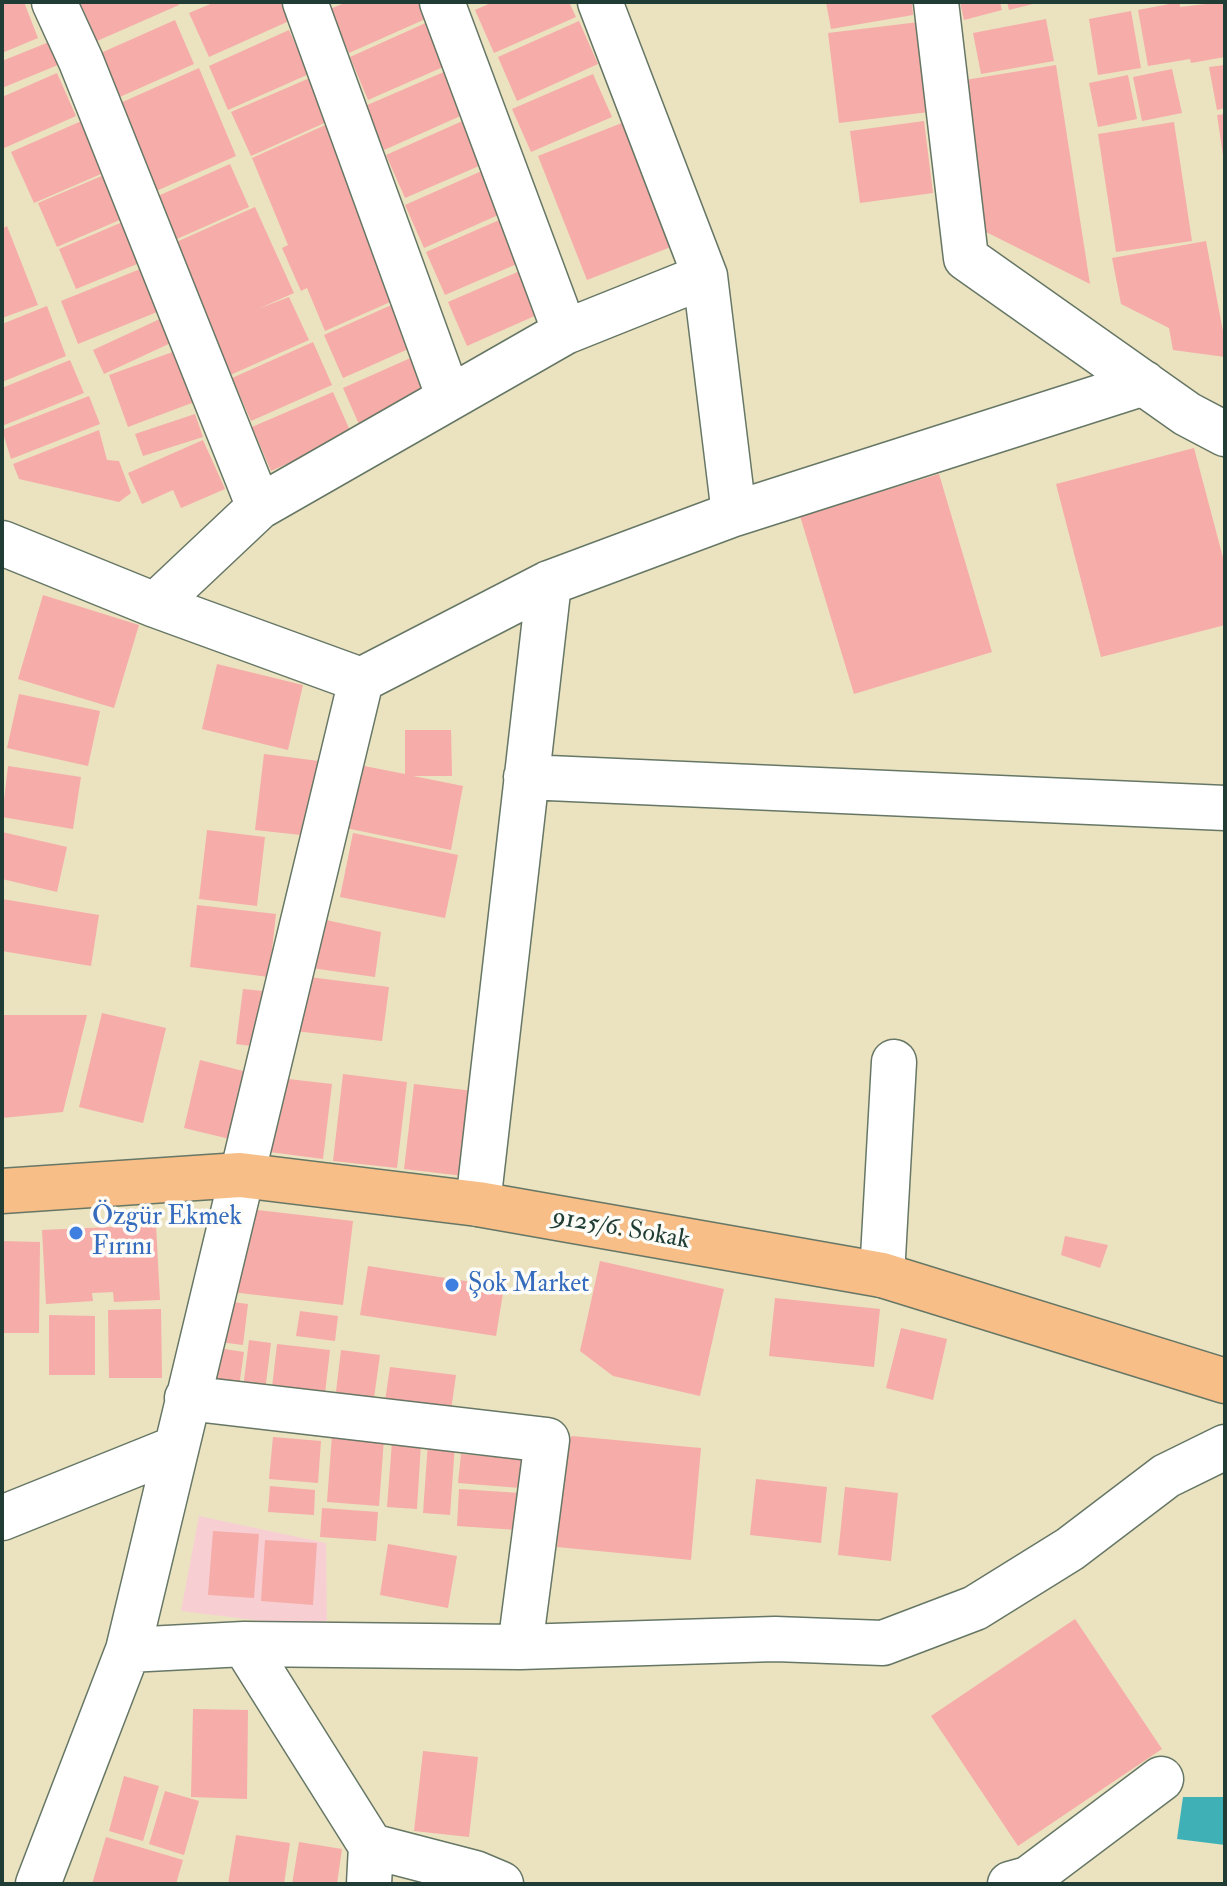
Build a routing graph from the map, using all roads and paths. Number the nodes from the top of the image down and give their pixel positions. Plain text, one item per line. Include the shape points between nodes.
1 (54, 2) edge
2 (305, 2) edge
3 (442, 2) edge
4 (600, 2) edge
5 (936, 2) edge
6 (705, 276) junction
7 (565, 332) junction
8 (1144, 383) junction
9 (449, 398) junction
10 (1225, 434) edge
11 (259, 507) junction
12 (734, 514) junction
13 (2, 543) edge
14 (549, 583) junction
15 (155, 605) junction
16 (361, 680) junction
17 (526, 777) junction
18 (1225, 808) edge
19 (894, 1062) dead end
20 (240, 1175) junction
21 (2, 1191) edge
22 (478, 1204) junction
23 (882, 1275) junction
24 (1225, 1381) edge
25 (187, 1398) junction
26 (1225, 1447) edge
27 (176, 1448) junction
28 (2, 1518) edge
29 (244, 1644) junction
30 (520, 1647) junction
31 (128, 1650) junction
32 (1161, 1779) dead end
33 (370, 1865) edge
34 (38, 1884) edge
35 (501, 1884) edge
36 (1010, 1884) edge

1 - 11 street
2 - 9 street
3 - 7 street
4 - 6 street
5 - 8 street via 966,258
6 - 7 street
6 - 12 street
7 - 9 street
8 - 10 street
8 - 12 street
9 - 11 street
11 - 15 street
12 - 14 street
13 - 15 street
14 - 16 street
14 - 17 street
15 - 16 street
16 - 20 street
17 - 18 street
17 - 22 street
19 - 23 street
20 - 21 main road, 9125/6. Sokak
20 - 22 main road, 9125/6. Sokak
20 - 25 street
22 - 23 main road, 9125/6. Sokak
23 - 24 main road, 9125/6. Sokak
25 - 27 street
25 - 30 street via 547,1440
26 - 30 street via 1166,1476 1070,1549 975,1608 883,1643 775,1639
27 - 28 street
27 - 31 street
29 - 30 street
29 - 31 street
29 - 33 street
31 - 34 street
32 - 36 street via 1028,1879
33 - 35 street via 475,1873

